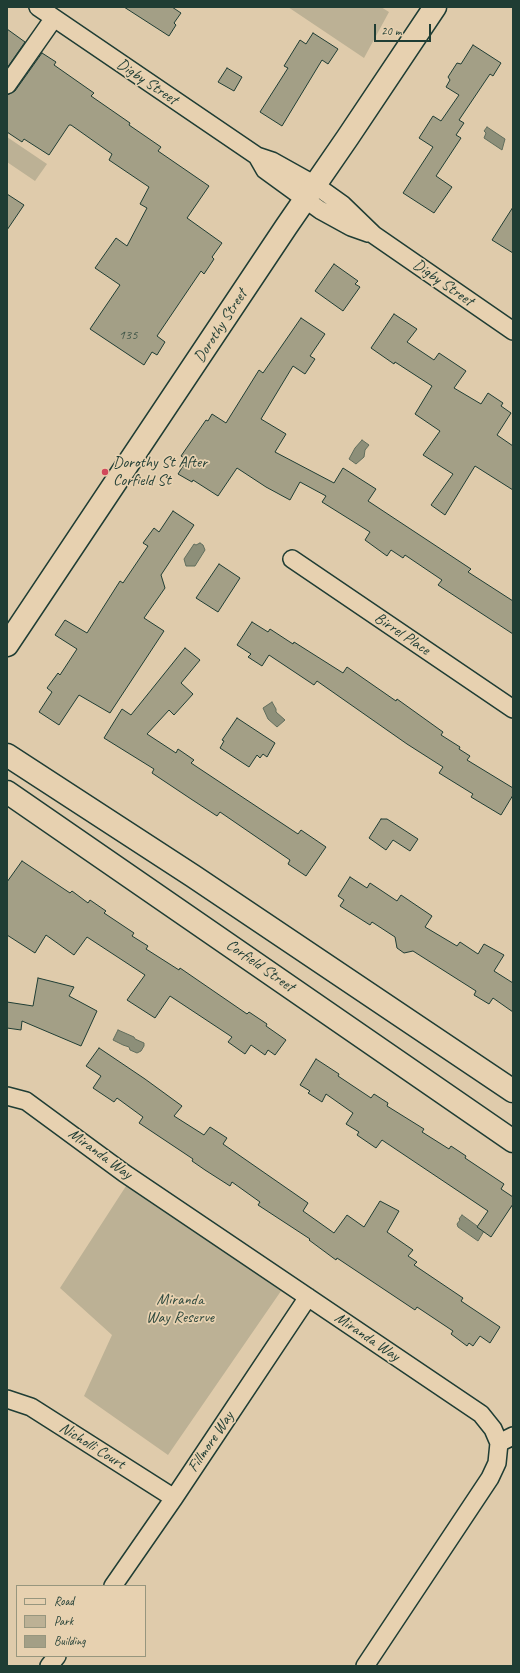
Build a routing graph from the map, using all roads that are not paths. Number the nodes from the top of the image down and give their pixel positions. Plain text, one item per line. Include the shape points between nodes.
1 (38, 7) edge
2 (435, 7) edge
3 (54, 18) junction
4 (7, 85) edge
5 (310, 192) junction
6 (513, 331) edge
7 (292, 559) dead end
8 (7, 645) edge
9 (513, 709) edge
10 (7, 754) edge
11 (7, 792) edge
12 (513, 1091) edge
13 (7, 1096) edge
14 (513, 1141) edge
15 (308, 1297) junction
16 (7, 1400) edge
17 (506, 1439) edge
18 (174, 1498) junction
19 (114, 1585) edge
20 (56, 1657) edge
21 (49, 1666) edge
22 (365, 1666) edge

1 - 3 street, Digby Street
2 - 5 main road, Dorothy Street
3 - 4 street
3 - 5 street, Digby Street via 257,156 265,170
5 - 6 street, Digby Street via 320,210 351,227 374,235
5 - 8 main road, Dorothy Street
7 - 9 street, Birrel Place
10 - 12 main road
11 - 14 main road, Corfield Street
13 - 15 street, Miranda Way via 26,1101 124,1173
15 - 17 street, Miranda Way via 481,1414
15 - 18 street, Fillmore Way
16 - 18 street, Nicholli Court via 31,1407
17 - 22 street, Miranda Way via 490,1478
18 - 19 street, Fillmore Way
20 - 21 street

